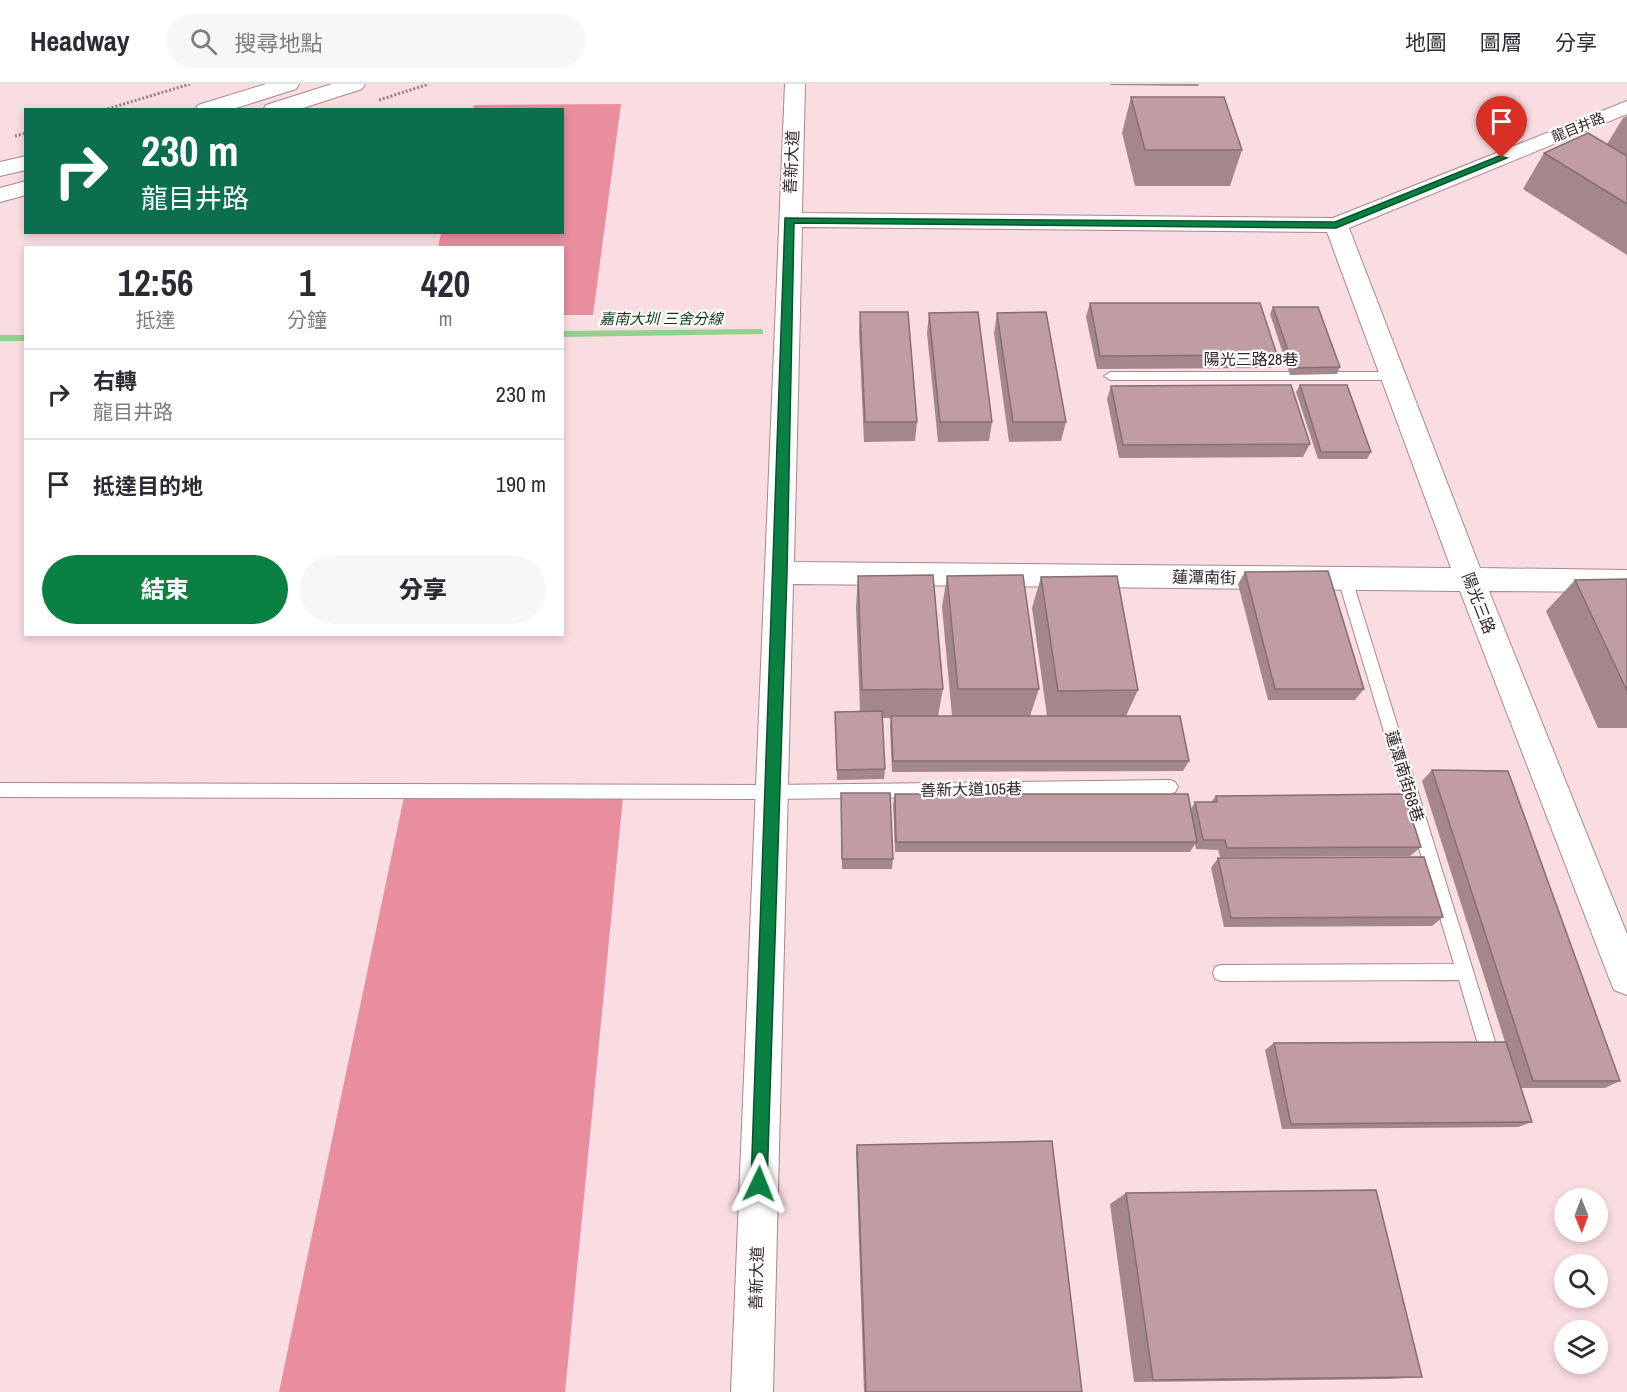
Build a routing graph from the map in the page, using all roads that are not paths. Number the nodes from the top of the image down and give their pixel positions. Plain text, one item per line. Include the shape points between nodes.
1 (288, 84) edge
2 (354, 84) edge
3 (795, 84) edge
4 (1627, 107) edge
5 (212, 108) edge
6 (280, 108) edge
7 (24, 164) edge
8 (0, 170) edge
9 (24, 189) edge
10 (0, 195) edge
11 (789, 220) junction
12 (1336, 225) junction
13 (1110, 376) edge
14 (1393, 376) junction
15 (780, 573) junction
16 (1345, 579) junction
17 (1470, 580) junction
18 (1627, 581) edge
19 (1170, 787) dead end
20 (0, 790) edge
21 (771, 792) junction
22 (1221, 972) dead end
23 (1465, 972) junction
24 (1627, 978) edge
25 (1496, 1074) edge
26 (752, 1392) edge

1 - 5 street
2 - 6 street
3 - 11 street, 善新大道
4 - 12 street, 龍目井路
7 - 8 street
9 - 10 street
11 - 12 street, 龍目井路
11 - 15 street, 善新大道
12 - 14 street, 陽光三路
13 - 14 lane, 陽光三路28巷
14 - 17 street, 陽光三路
15 - 16 street, 蓮潭南街
15 - 21 street, 善新大道
16 - 17 street, 蓮潭南街
16 - 23 lane, 蓮潭南街68巷
17 - 18 street, 蓮潭南街
17 - 24 street, 陽光三路
19 - 21 lane, 善新大道105巷
20 - 21 lane, 善新大道105巷
21 - 26 street, 善新大道
22 - 23 lane
23 - 25 lane, 蓮潭南街68巷

